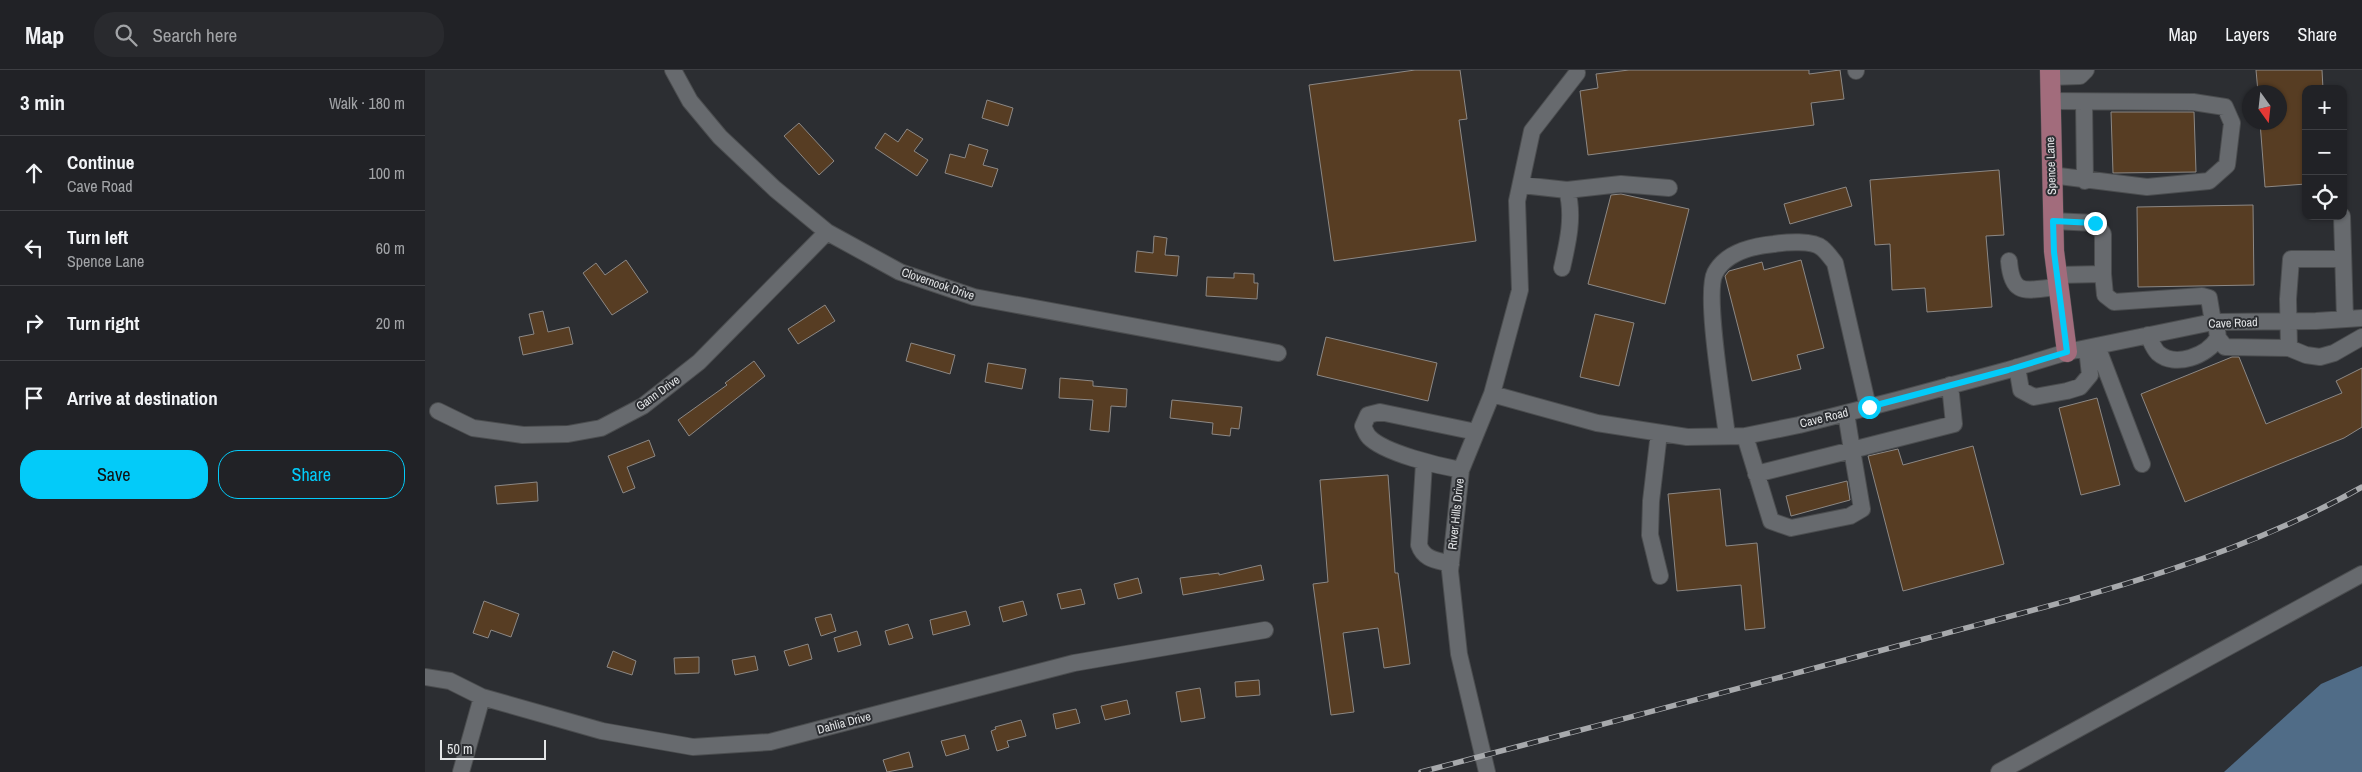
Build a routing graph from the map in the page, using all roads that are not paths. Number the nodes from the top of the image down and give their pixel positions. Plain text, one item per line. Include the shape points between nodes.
1 (673, 70) edge
2 (2087, 70) edge
3 (1577, 73) dead end
4 (2050, 74) edge
5 (2050, 101) junction
6 (2085, 102) junction
7 (2051, 176) junction
8 (2085, 181) junction
9 (1521, 185) junction
10 (1669, 188) dead end
11 (1567, 190) junction
12 (2342, 220) edge
13 (2053, 221) junction
14 (827, 232) junction
15 (2343, 259) junction
16 (2009, 261) dead end
17 (1562, 268) dead end
18 (2103, 274) junction
19 (2057, 280) junction
20 (2362, 318) edge
21 (2345, 319) junction
22 (2287, 321) junction
23 (2215, 322) junction
24 (2148, 335) junction
25 (2362, 337) edge
26 (2218, 338) junction
27 (2092, 347) junction
28 (2289, 348) junction
29 (2067, 352) junction
30 (1278, 353) dead end
31 (2017, 367) junction
32 (1950, 385) junction
33 (1492, 394) junction
34 (1869, 407) junction
35 (438, 411) dead end
36 (1846, 413) junction
37 (1476, 432) junction
38 (1659, 433) junction
39 (1727, 436) junction
40 (1745, 436) junction
41 (1852, 450) junction
42 (1424, 463) junction
43 (2142, 464) dead end
44 (1461, 470) junction
45 (1757, 474) junction
46 (1451, 564) junction
47 (2362, 574) edge
48 (1659, 576) dead end
49 (1265, 630) dead end
50 (425, 678) edge
51 (482, 697) junction
52 (461, 772) edge
53 (1487, 772) edge
54 (1999, 772) edge

1 - 14 street, Clovernook Drive via 690,101 719,136 775,190
2 - 4 street via 2080,76
3 - 9 street, River Hills Drive via 1532,131
4 - 5 main road, Spence Lane
5 - 6 street
5 - 7 main road, Spence Lane
6 - 8 street
6 - 8 street via 2193,102 2225,107 2232,123 2227,165 2209,181 2147,187
7 - 8 street
7 - 13 main road, Spence Lane
9 - 11 street
9 - 33 street, River Hills Drive via 1517,202 1520,290
10 - 11 street via 1621,184
11 - 17 street via 1569,238
12 - 15 street
13 - 18 street via 2095,223 2103,234
13 - 19 main road, Spence Lane
14 - 30 street, Clovernook Drive via 900,272 974,297
14 - 35 street, Gann Drive via 699,362 643,406 601,428 568,434 523,435 473,428
15 - 21 street
15 - 22 street via 2291,259
16 - 19 street via 2010,277 2021,289
18 - 19 street
18 - 23 street via 2105,295 2114,302 2202,296 2209,298
19 - 29 main road, Spence Lane
20 - 21 street, Cave Road
21 - 22 street, Cave Road
22 - 23 street, Cave Road
22 - 28 street
23 - 24 street, Cave Road
23 - 26 street
24 - 26 street via 2156,351 2163,357 2177,360 2205,353
24 - 27 street, Cave Road
25 - 28 street via 2320,357
26 - 28 street via 2225,347
27 - 29 street, Cave Road
27 - 31 street via 2090,375 2080,387 2067,391 2034,397 2021,390
27 - 43 street
29 - 31 street, Cave Road
31 - 32 street, Cave Road
32 - 34 street, Cave Road
32 - 41 street via 1954,424
33 - 37 street, River Hills Drive
33 - 38 street, Cave Road via 1597,423
34 - 36 street, Cave Road
34 - 39 street via 1835,263 1821,246 1794,241 1755,246 1726,261 1715,273 1713,282 1712,312
36 - 40 street, Cave Road
36 - 41 street
37 - 42 street via 1380,412 1368,415 1363,426 1368,436 1378,444
37 - 44 street, River Hills Drive
38 - 39 street, Cave Road via 1687,437
38 - 48 street via 1650,535
39 - 40 street, Cave Road
40 - 45 street
41 - 45 street
41 - 45 street via 1862,509 1851,516 1791,528 1771,521
42 - 44 street
42 - 46 street via 1419,545 1426,557
44 - 46 street, River Hills Drive
46 - 53 street, River Hills Drive via 1459,654
47 - 54 street
49 - 51 street, Dahlia Drive via 1074,663 769,742 693,747 602,731
50 - 51 street, Dahlia Drive via 450,681
51 - 52 street

